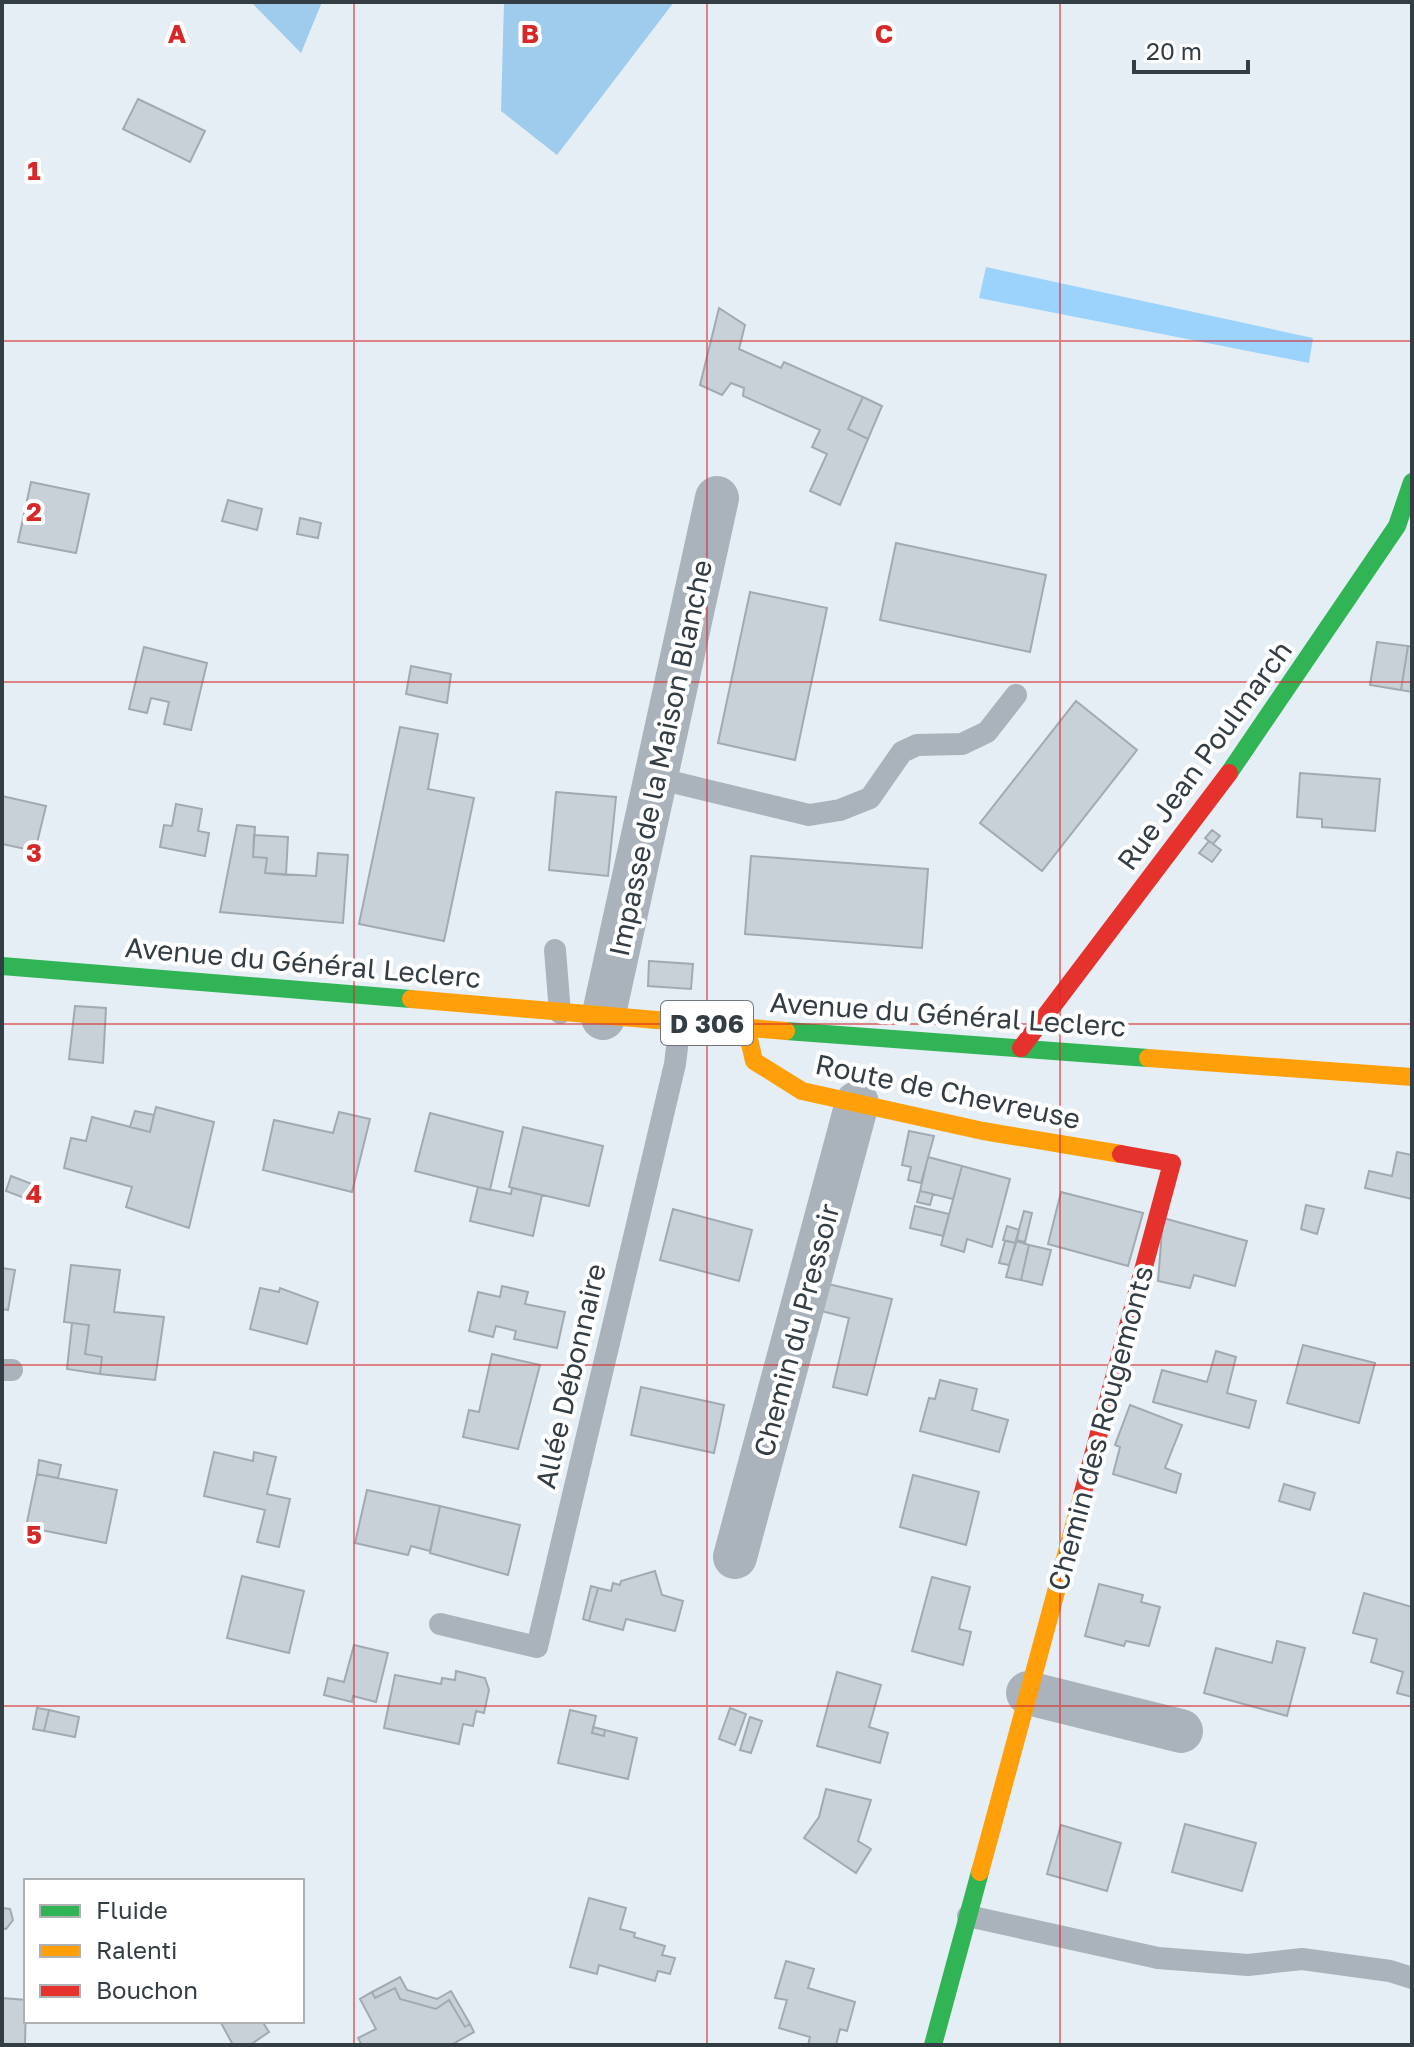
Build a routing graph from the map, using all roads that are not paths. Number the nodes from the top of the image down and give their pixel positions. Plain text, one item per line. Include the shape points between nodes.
1 (1412, 482) edge
2 (717, 498) dead end
3 (1016, 695) dead end
4 (656, 778) junction
5 (555, 950) dead end
6 (2, 966) edge
7 (560, 1013) junction
8 (603, 1018) junction
9 (680, 1022) junction
10 (746, 1026) junction
11 (1021, 1048) junction
12 (1412, 1077) edge
13 (857, 1103) junction
14 (1172, 1163) joint
15 (735, 1557) dead end
16 (440, 1624) dead end
17 (1028, 1693) junction
18 (1181, 1731) dead end
19 (968, 1916) junction
20 (1412, 1978) edge
21 (933, 2045) edge

1 - 11 street, Rue Jean Poulmarch via 1397,526 1246,751
2 - 4 street, Impasse de la Maison Blanche
3 - 4 lane via 987,732 962,744 917,745 902,752 870,798 840,810 809,815
4 - 8 street, Impasse de la Maison Blanche
5 - 7 lane
6 - 7 street, Avenue du Général Leclerc / D 306
7 - 8 street, Avenue du Général Leclerc / D 306
8 - 9 street, Avenue du Général Leclerc / D 306
9 - 10 street, Avenue du Général Leclerc / D 306
9 - 16 lane, Allée Débonnaire via 675,1066 537,1647
10 - 11 street, Avenue du Général Leclerc / D 306
10 - 13 street, Route de Chevreuse via 754,1061 802,1091
11 - 12 street, Avenue du Général Leclerc / D 306
13 - 14 street, Route de Chevreuse
13 - 15 street, Chemin du Pressoir
14 - 17 street, Chemin des Rougemonts
17 - 18 street
17 - 19 street, Chemin des Rougemonts
19 - 20 lane via 1158,1958 1248,1965 1302,1959
19 - 21 street, Chemin des Rougemonts

